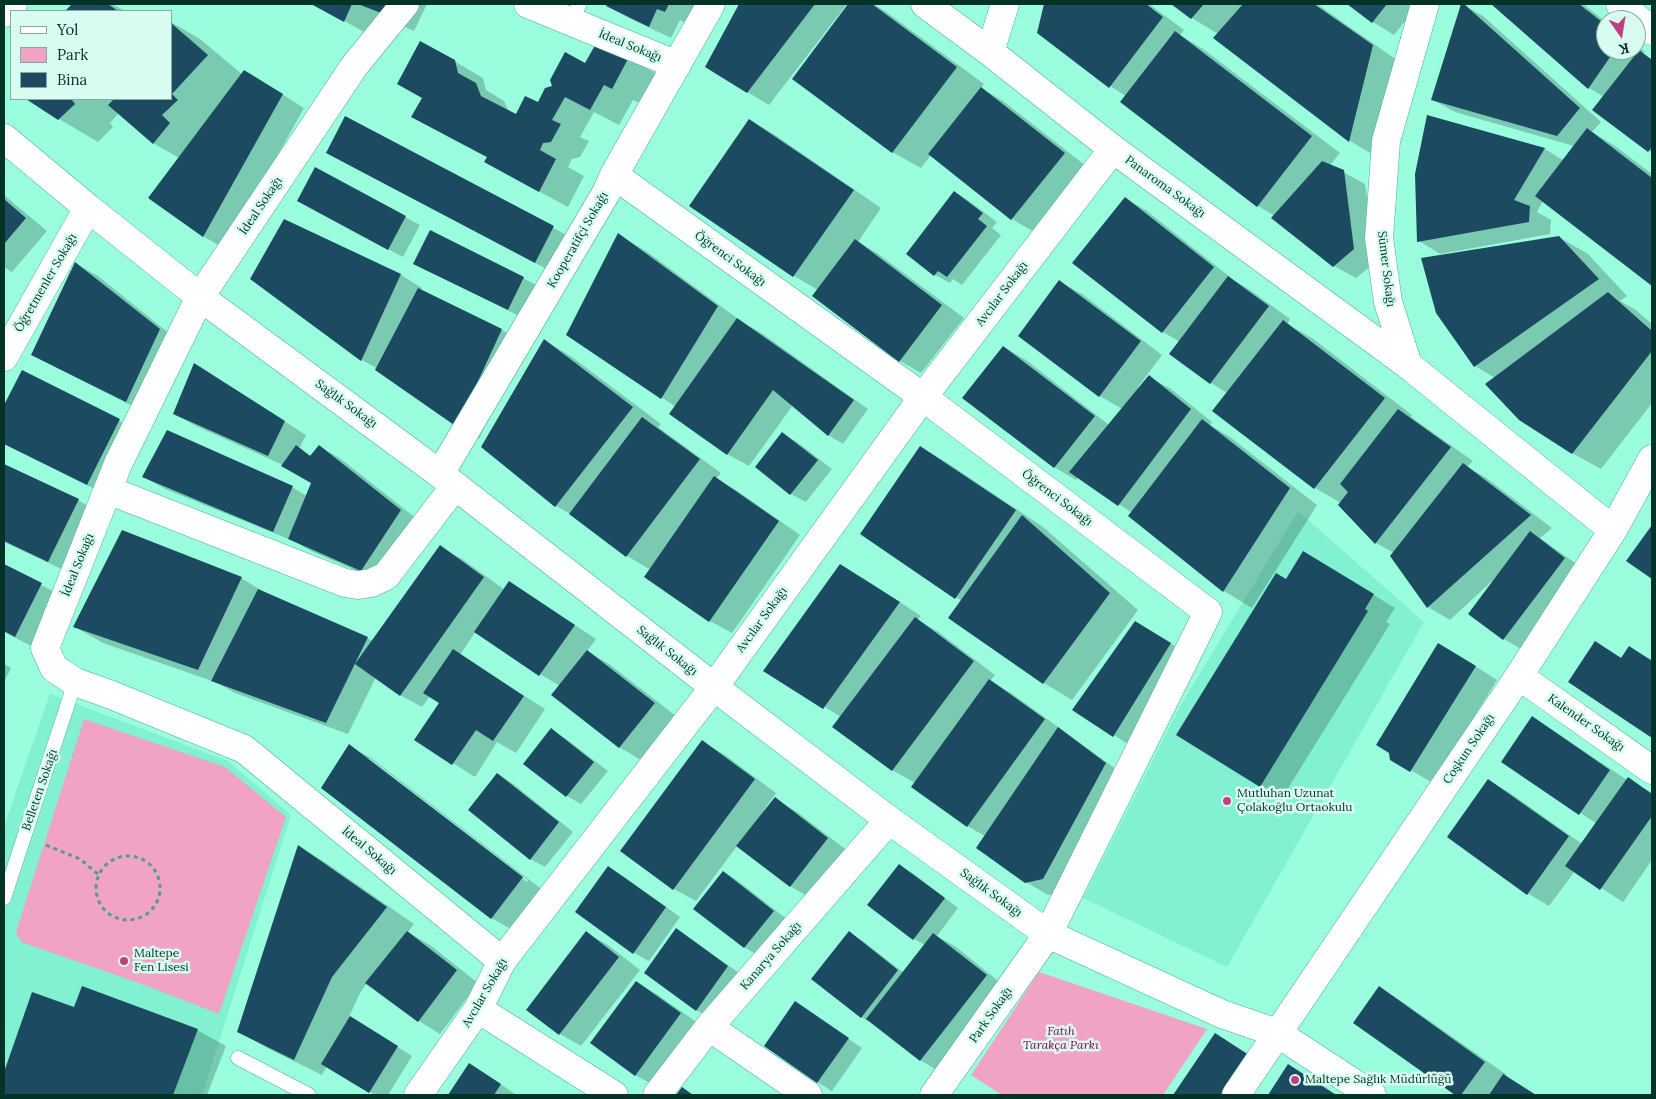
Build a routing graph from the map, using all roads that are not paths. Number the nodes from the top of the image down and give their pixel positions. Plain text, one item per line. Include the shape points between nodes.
1 (13, 4) edge
2 (405, 4) edge
3 (528, 4) edge
4 (711, 4) edge
5 (925, 4) edge
6 (1006, 4) edge
7 (1426, 4) edge
8 (1620, 4) edge
9 (575, 12) edge
10 (4, 13) edge
11 (1652, 31) edge
12 (990, 52) junction
13 (677, 65) junction
14 (4, 138) edge
15 (1113, 149) junction
16 (614, 175) junction
17 (88, 208) junction
18 (200, 297) junction
19 (4, 357) edge
20 (1408, 365) junction
21 (923, 397) junction
22 (1652, 460) edge
23 (448, 480) junction
24 (108, 490) junction
25 (1613, 530) junction
26 (1519, 676) junction
27 (75, 682) junction
28 (714, 687) junction
29 (1652, 770) edge
30 (889, 820) junction
31 (4, 898) edge
32 (1048, 934) junction
33 (502, 961) junction
34 (478, 1009) junction
35 (709, 1027) junction
36 (1277, 1033) junction
37 (238, 1058) dead end
38 (309, 1095) edge
39 (418, 1095) edge
40 (614, 1095) edge
41 (656, 1095) edge
42 (808, 1095) edge
43 (934, 1095) edge
44 (1236, 1095) edge
45 (1372, 1095) edge

1 - 10 street
2 - 18 street, İdeal Sokağı via 355,65
3 - 9 street, İdeal Sokağı
4 - 13 street, Kooperatifçi Sokağı
5 - 12 street, Panaroma Sokağı
6 - 12 street
7 - 20 street, Sümer Sokağı via 1386,141 1379,238 1388,302
8 - 11 street
9 - 13 street, İdeal Sokağı
12 - 15 street, Panaroma Sokağı
13 - 16 street, Kooperatifçi Sokağı
14 - 17 street, Sağlık Sokağı
15 - 20 street, Panaroma Sokağı
15 - 21 street, Avcılar Sokağı
16 - 21 street, Öğrenci Sokağı
16 - 23 street, Kooperatifçi Sokağı
17 - 18 street, Sağlık Sokağı
17 - 19 street, Öğretmenler Sokağı
18 - 23 street, Sağlık Sokağı
18 - 24 street, İdeal Sokağı
20 - 25 street
21 - 28 street, Avcılar Sokağı
21 - 32 street, Öğrenci Sokağı via 1208,612
22 - 25 street, Coşkun Sokağı
23 - 24 street, Kooperatifçi Sokağı via 386,576 358,585 345,583
23 - 28 street, Sağlık Sokağı
24 - 27 street, İdeal Sokağı via 44,648 54,668
25 - 26 street, Coşkun Sokağı
26 - 29 street, Kalender Sokağı
26 - 36 street, Coşkun Sokağı
27 - 31 lane, Belleten Sokağı
27 - 33 street, İdeal Sokağı via 244,749
28 - 30 street, Sağlık Sokağı
28 - 33 street, Avcılar Sokağı
30 - 32 street, Sağlık Sokağı
30 - 35 street, Kanarya Sokağı
32 - 36 street, Sağlık Sokağı via 1222,1014
32 - 43 street, Park Sokağı
33 - 34 street, Avcılar Sokağı
34 - 39 street, Avcılar Sokağı
34 - 40 street
35 - 41 street, Kanarya Sokağı
35 - 42 street
36 - 44 street, Coşkun Sokağı
36 - 45 street, Sağlık Sokağı
37 - 38 lane

